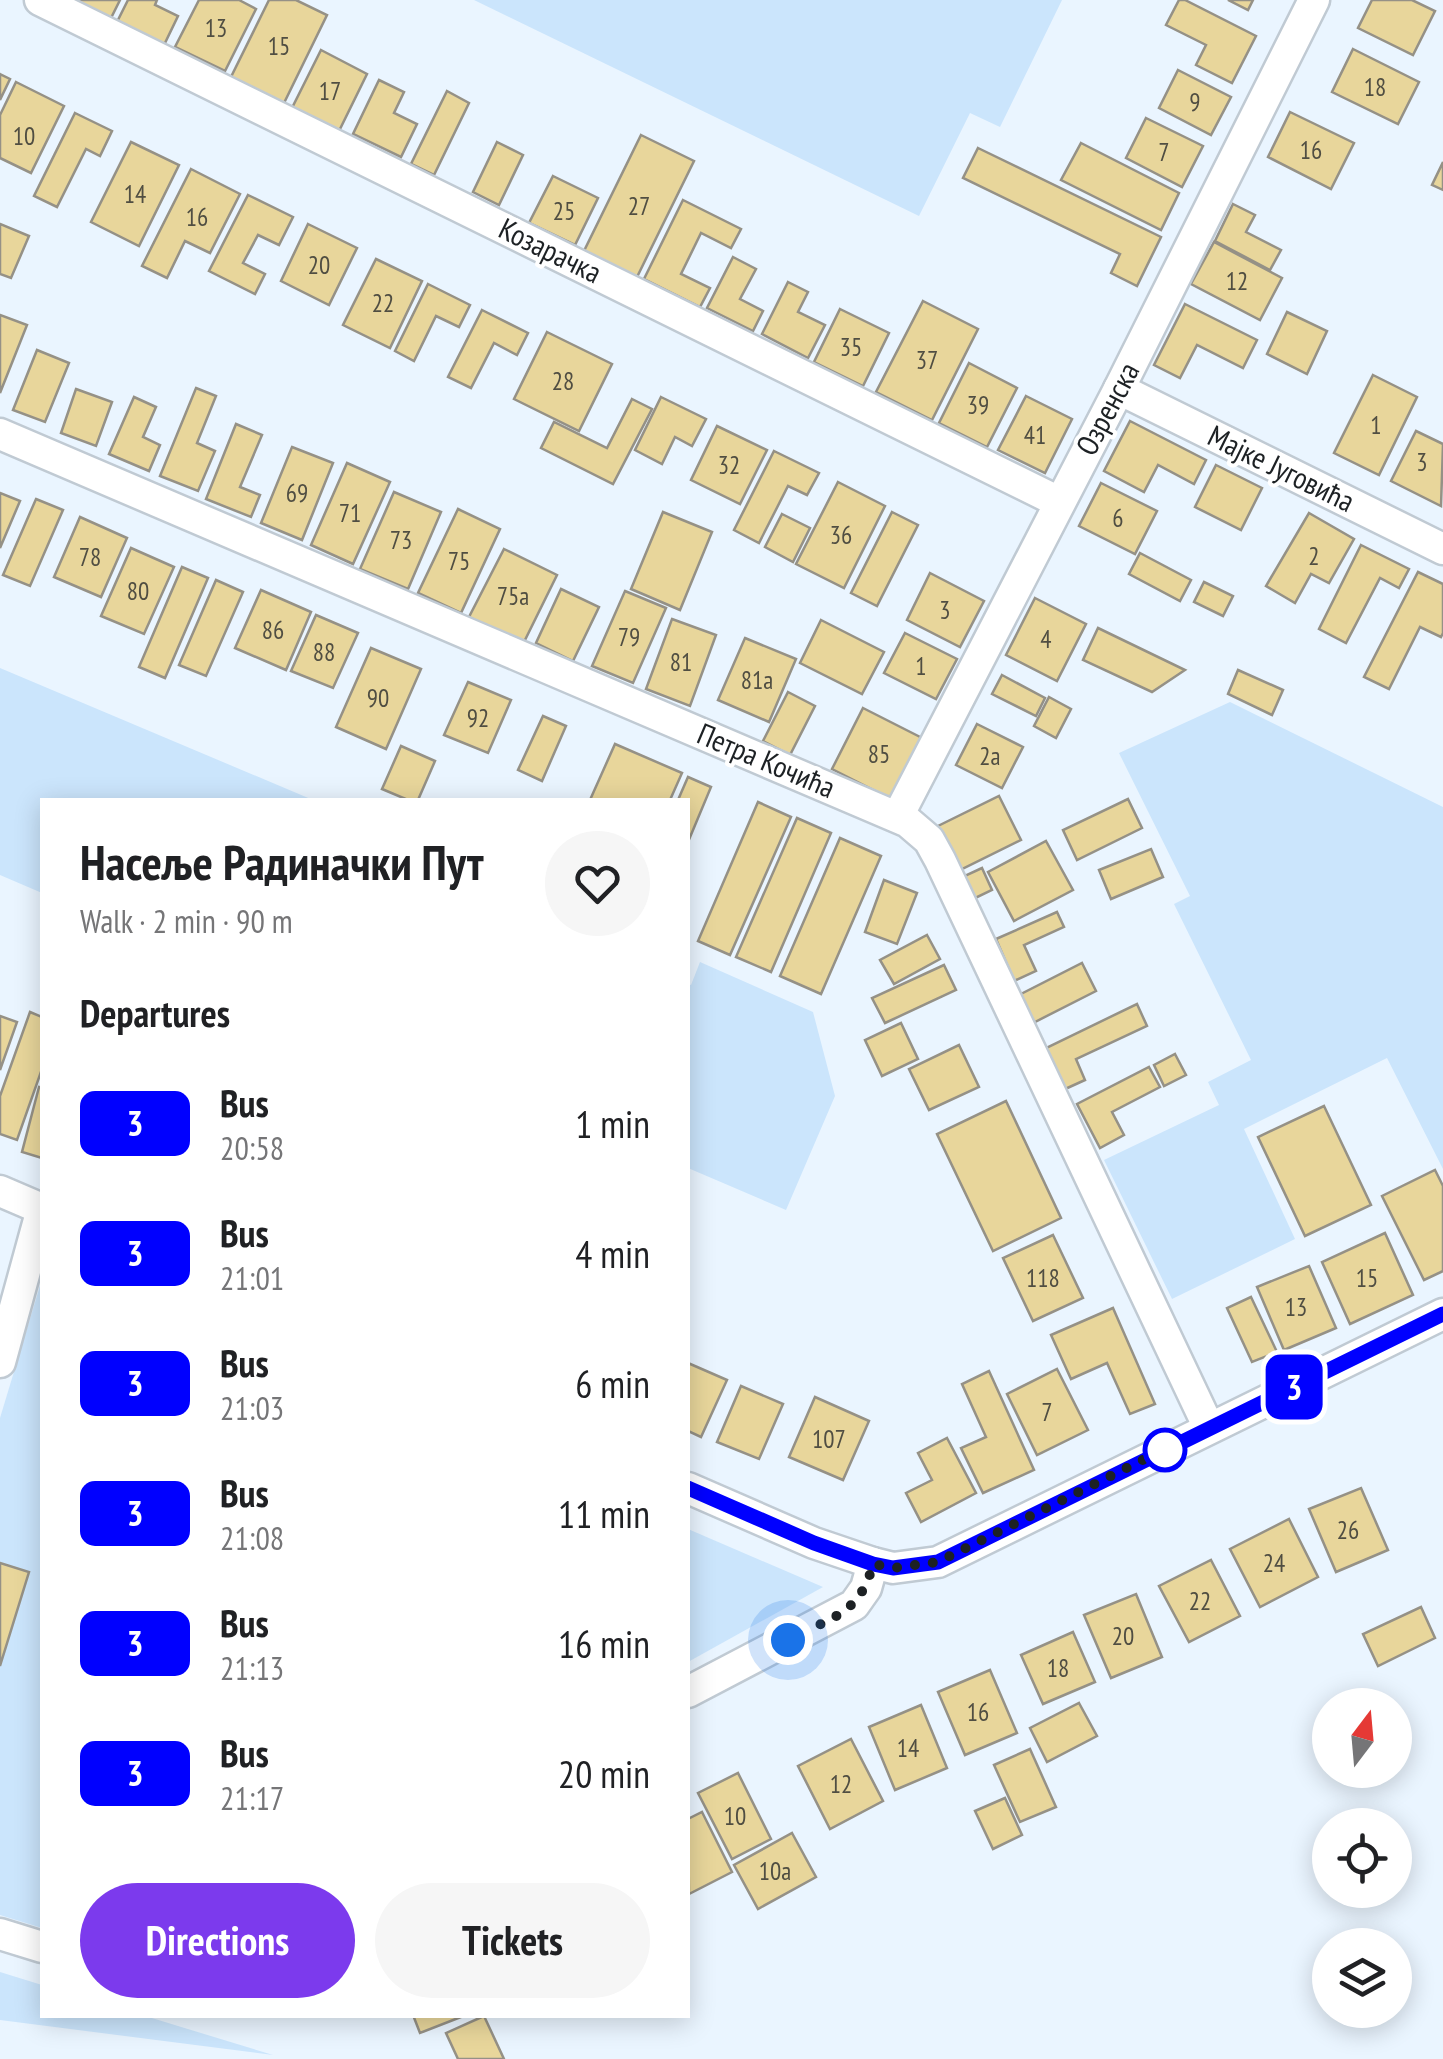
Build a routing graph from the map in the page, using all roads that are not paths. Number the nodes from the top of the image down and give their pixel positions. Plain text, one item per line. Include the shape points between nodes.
1 (40, 0) edge
2 (1314, 0) edge
3 (1120, 389) junction
4 (0, 434) edge
5 (1060, 502) junction
6 (1443, 549) edge
7 (898, 816) junction
8 (0, 1191) edge
9 (40, 1208) edge
10 (40, 1216) edge
11 (1443, 1314) edge
12 (0, 1362) edge
13 (1209, 1428) junction
14 (690, 1489) edge
15 (873, 1564) junction
16 (690, 1691) edge
17 (0, 1934) edge
18 (40, 1946) edge

1 - 5 street, Козарачка
2 - 3 street, Озренска
3 - 5 street, Озренска
3 - 6 street, Мајке Југовића
4 - 7 street, Петра Кочића
5 - 7 street, Озренска
7 - 13 street, Петра Кочића via 929,840 940,860
8 - 9 street
10 - 12 street
11 - 13 street
13 - 15 street via 938,1562
14 - 15 street
15 - 16 street via 854,1604
17 - 18 street

